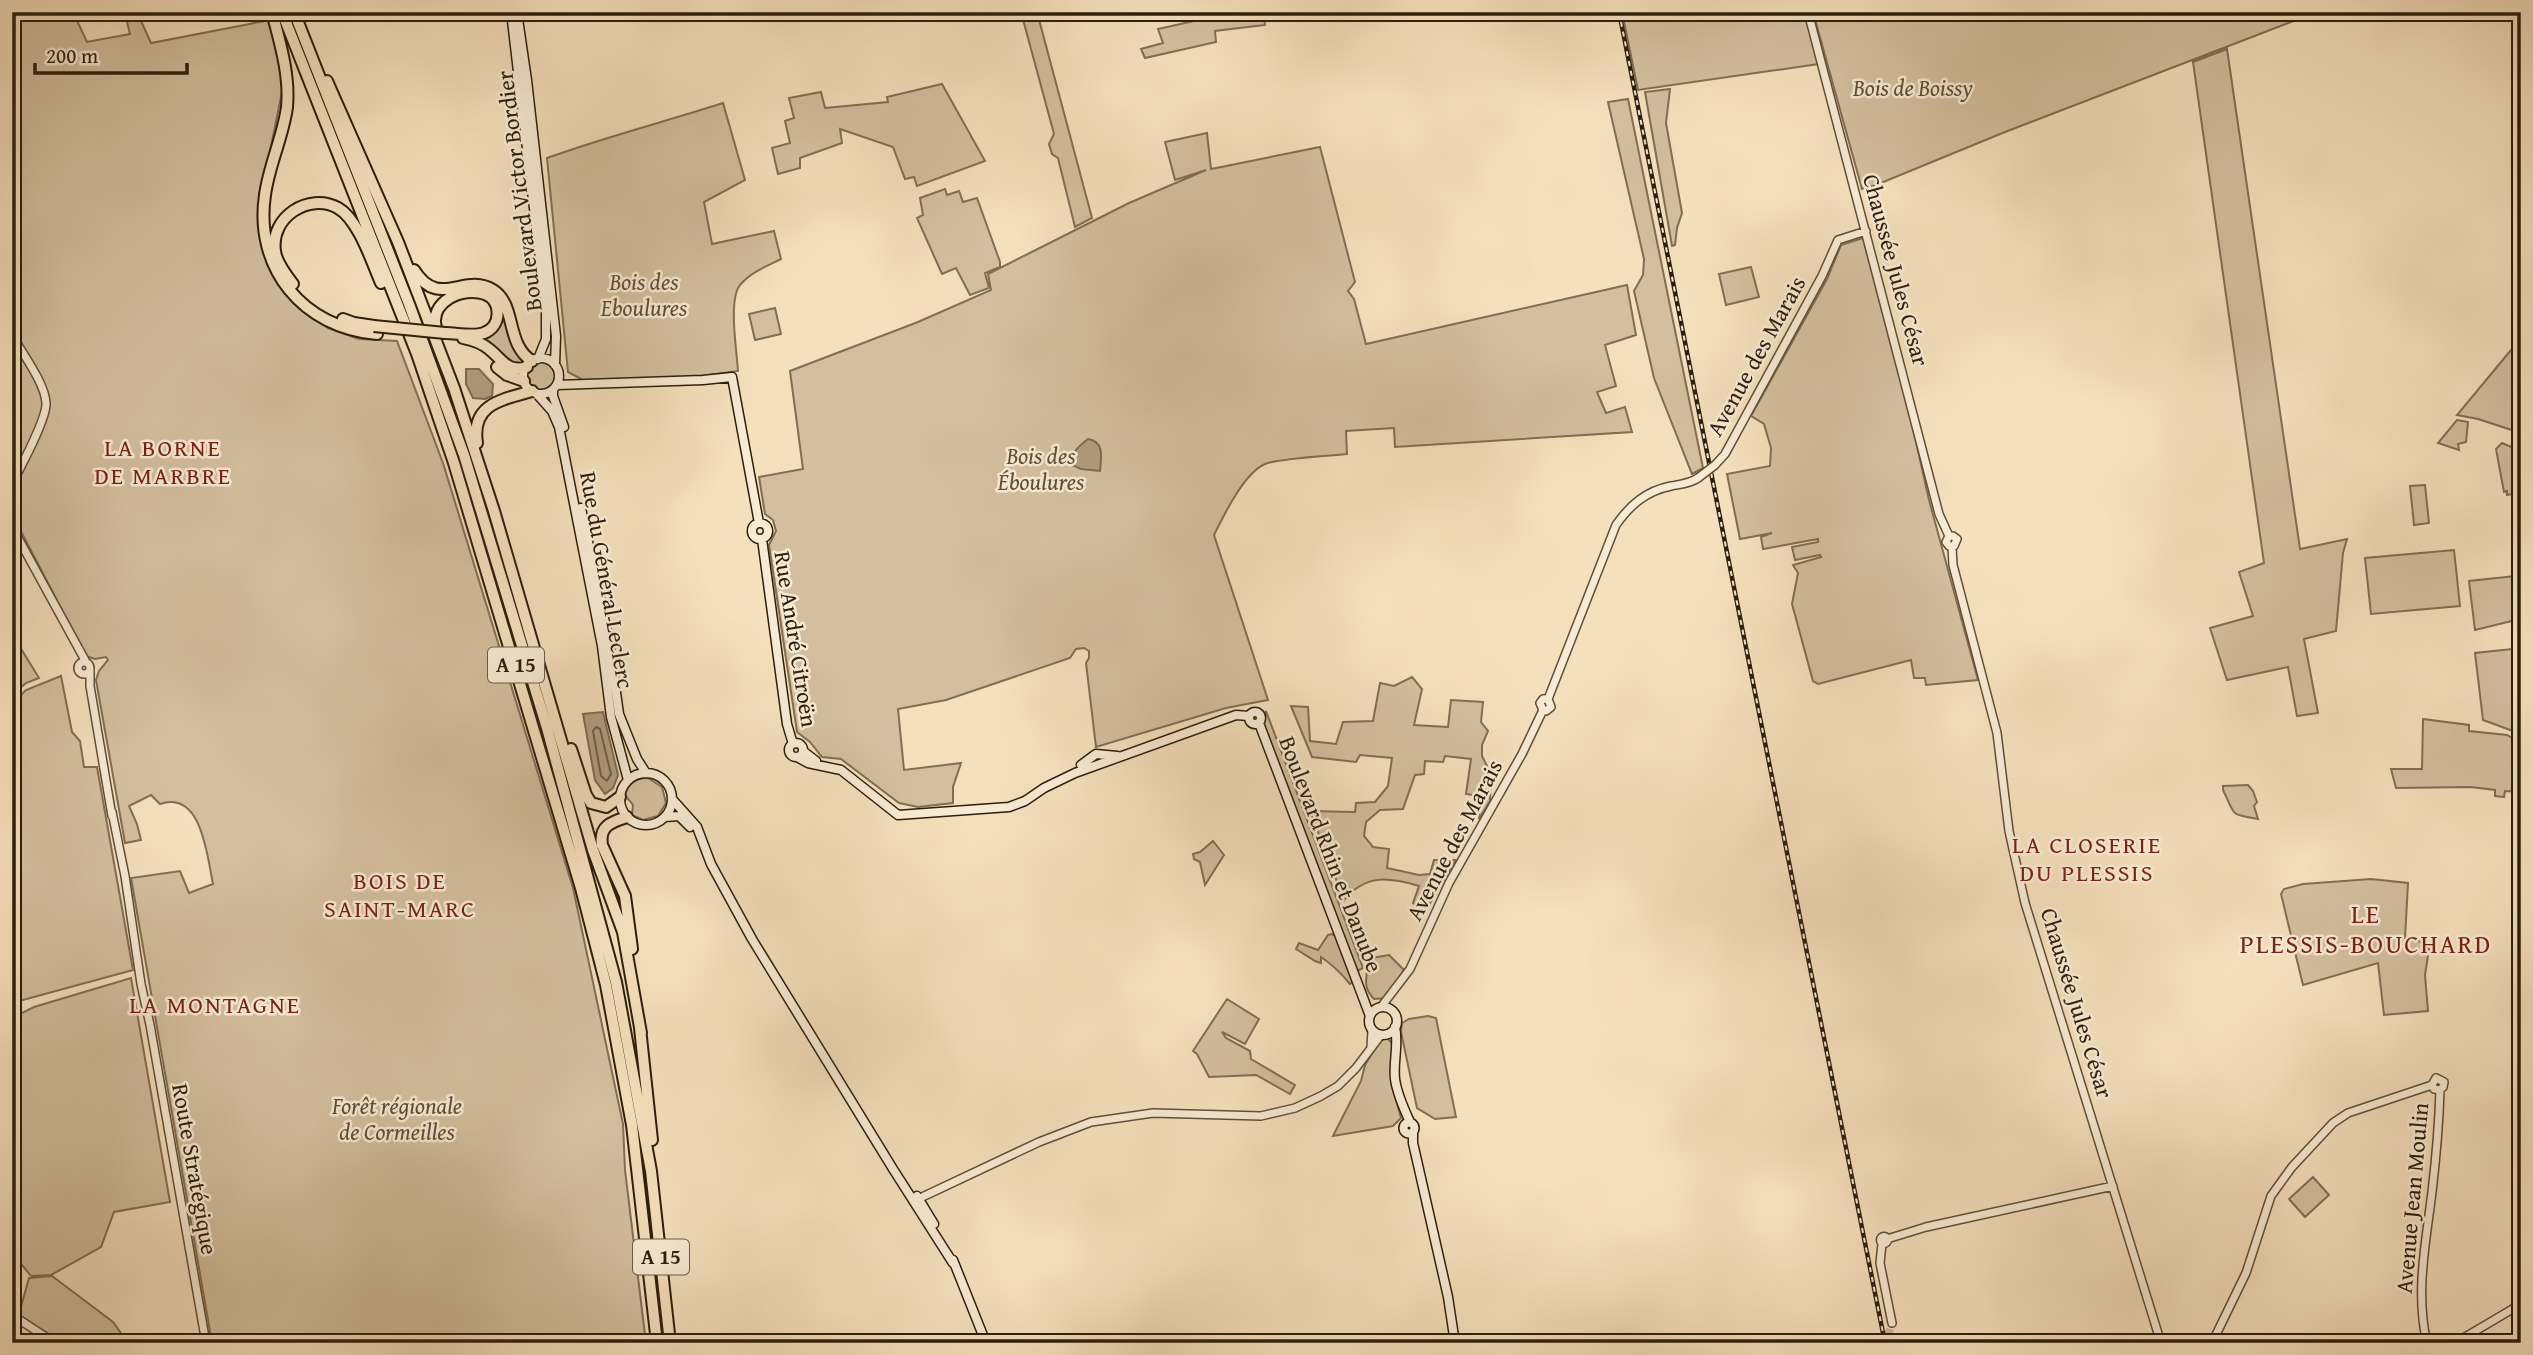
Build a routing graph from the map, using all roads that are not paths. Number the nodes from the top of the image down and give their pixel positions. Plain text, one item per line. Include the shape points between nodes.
1 (272, 12) edge
2 (282, 12) edge
3 (294, 12) edge
4 (510, 12) edge
5 (517, 12) edge
6 (1808, 12) edge
7 (308, 48) junction
8 (1866, 231) junction
9 (398, 242) junction
10 (395, 299) junction
11 (375, 330) junction
12 (12, 335) edge
13 (446, 336) junction
14 (532, 362) junction
15 (557, 368) junction
16 (524, 381) junction
17 (584, 384) junction
18 (555, 387) junction
19 (454, 388) junction
20 (534, 392) junction
21 (12, 484) edge
22 (494, 511) junction
23 (12, 527) edge
24 (539, 660) junction
25 (646, 773) junction
26 (628, 780) junction
27 (620, 797) junction
28 (672, 799) junction
29 (911, 814) joint
30 (627, 817) junction
31 (665, 817) junction
32 (704, 847) junction
33 (1396, 988) junction
34 (1366, 1000) junction
35 (1379, 1007) junction
36 (1391, 1009) junction
37 (1370, 1016) junction
38 (1395, 1027) junction
39 (1372, 1030) junction
40 (641, 1033) junction
41 (1384, 1035) junction
42 (1397, 1044) junction
43 (1371, 1047) junction
44 (887, 1158) junction
45 (651, 1171) junction
46 (900, 1179) junction
47 (2113, 1186) junction
48 (910, 1188) junction
49 (918, 1203) junction
50 (2521, 1304) edge
51 (12, 1315) edge
52 (1892, 1323) tunnel mouth
53 (2459, 1342) edge
54 (55, 1343) edge
55 (206, 1343) edge
56 (657, 1343) edge
57 (670, 1343) edge
58 (986, 1343) edge
59 (1455, 1343) edge
60 (2161, 1343) edge
61 (2212, 1343) edge
62 (2429, 1343) edge

1 - 11 highway via 287,78 287,105 265,193 262,226 268,253 285,286 309,308 356,332
2 - 10 highway, A 15
3 - 7 highway, A 15
4 - 14 main road, Boulevard Victor Bordier via 546,311 546,339
5 - 15 main road, Boulevard Victor Bordier
6 - 8 street, Chaussée Jules César
7 - 9 highway via 334,93
7 - 45 highway, A 15 via 410,304 464,455 595,898 616,982
8 - 33 street, Avenue des Marais, bridge via 1838,240 1715,465 1688,484 1648,494 1616,525 1548,699 1551,707 1543,710
8 - 47 street, Chaussée Jules César via 1997,733 2009,831 2025,903
9 - 14 highway via 419,278 430,287 482,286 497,293 517,345
9 - 19 highway
10 - 11 highway via 382,285 350,218 338,208 309,203 296,208 281,224 275,251 295,287 324,311
10 - 56 highway, A 15 via 491,579 606,985 632,1125
11 - 13 highway, bridge
12 - 21 street via 39,384 46,408
13 - 14 highway via 485,346 509,368
13 - 16 highway via 473,346 503,373
13 - 19 highway via 487,331 497,318 493,301 474,293 447,299 438,307 435,324
14 - 15 main road via 547,360
14 - 16 main road
15 - 17 main road via 572,381
15 - 18 main road
16 - 20 main road
17 - 18 main road
17 - 29 main road, Rue André Citroën via 732,377 759,523 768,529 762,539 786,724 793,744 790,753 800,754 808,763 834,765 891,811
18 - 20 main road via 545,394
18 - 25 main road, Rue du Général Leclerc via 553,396 564,424 617,707 628,741
19 - 22 highway
20 - 22 highway via 492,404 477,422 476,441
20 - 26 main road, Rue du Général Leclerc via 552,411 559,427 602,644 611,717
22 - 24 highway
23 - 55 street, Route Stratégique via 83,663 90,666 86,673
24 - 27 highway via 588,799 606,807
24 - 40 highway via 593,850 623,932
25 - 26 main road
25 - 28 main road via 664,781
26 - 27 main road
27 - 30 main road
28 - 31 main road
28 - 32 main road via 692,820
29 - 34 main road, Boulevard Rhin et Danube via 1009,807 1097,760 1258,712
30 - 31 main road via 648,825
30 - 40 highway via 606,825 601,842 627,904
31 - 32 main road via 684,819
32 - 44 main road via 752,939
33 - 35 street, Avenue des Marais
33 - 36 street, Avenue des Marais
34 - 35 main road, Boulevard Rhin et Danube
34 - 37 main road, Boulevard Rhin et Danube
35 - 36 main road
35 - 37 main road
36 - 38 main road
37 - 39 main road
38 - 41 main road
38 - 42 main road
39 - 41 main road
39 - 43 street
40 - 45 highway via 653,1145
41 - 42 main road
41 - 43 street
42 - 59 main road via 1395,1079 1408,1123 1403,1129 1413,1143
43 - 49 street via 1338,1086 1295,1108 1261,1116 1153,1113 1091,1122 1039,1142
44 - 46 main road
44 - 48 main road
45 - 57 highway, A 15
46 - 48 street
46 - 49 main road
47 - 52 street via 1922,1228 1884,1241 1880,1263
47 - 60 street, Chaussée Jules César
48 - 49 main road
49 - 58 main road via 953,1263
50 - 53 street
51 - 54 street
61 - 62 street, Avenue Jean Moulin via 2246,1273 2271,1196 2292,1167 2348,1113 2432,1085 2440,1090 2422,1273 2422,1310

